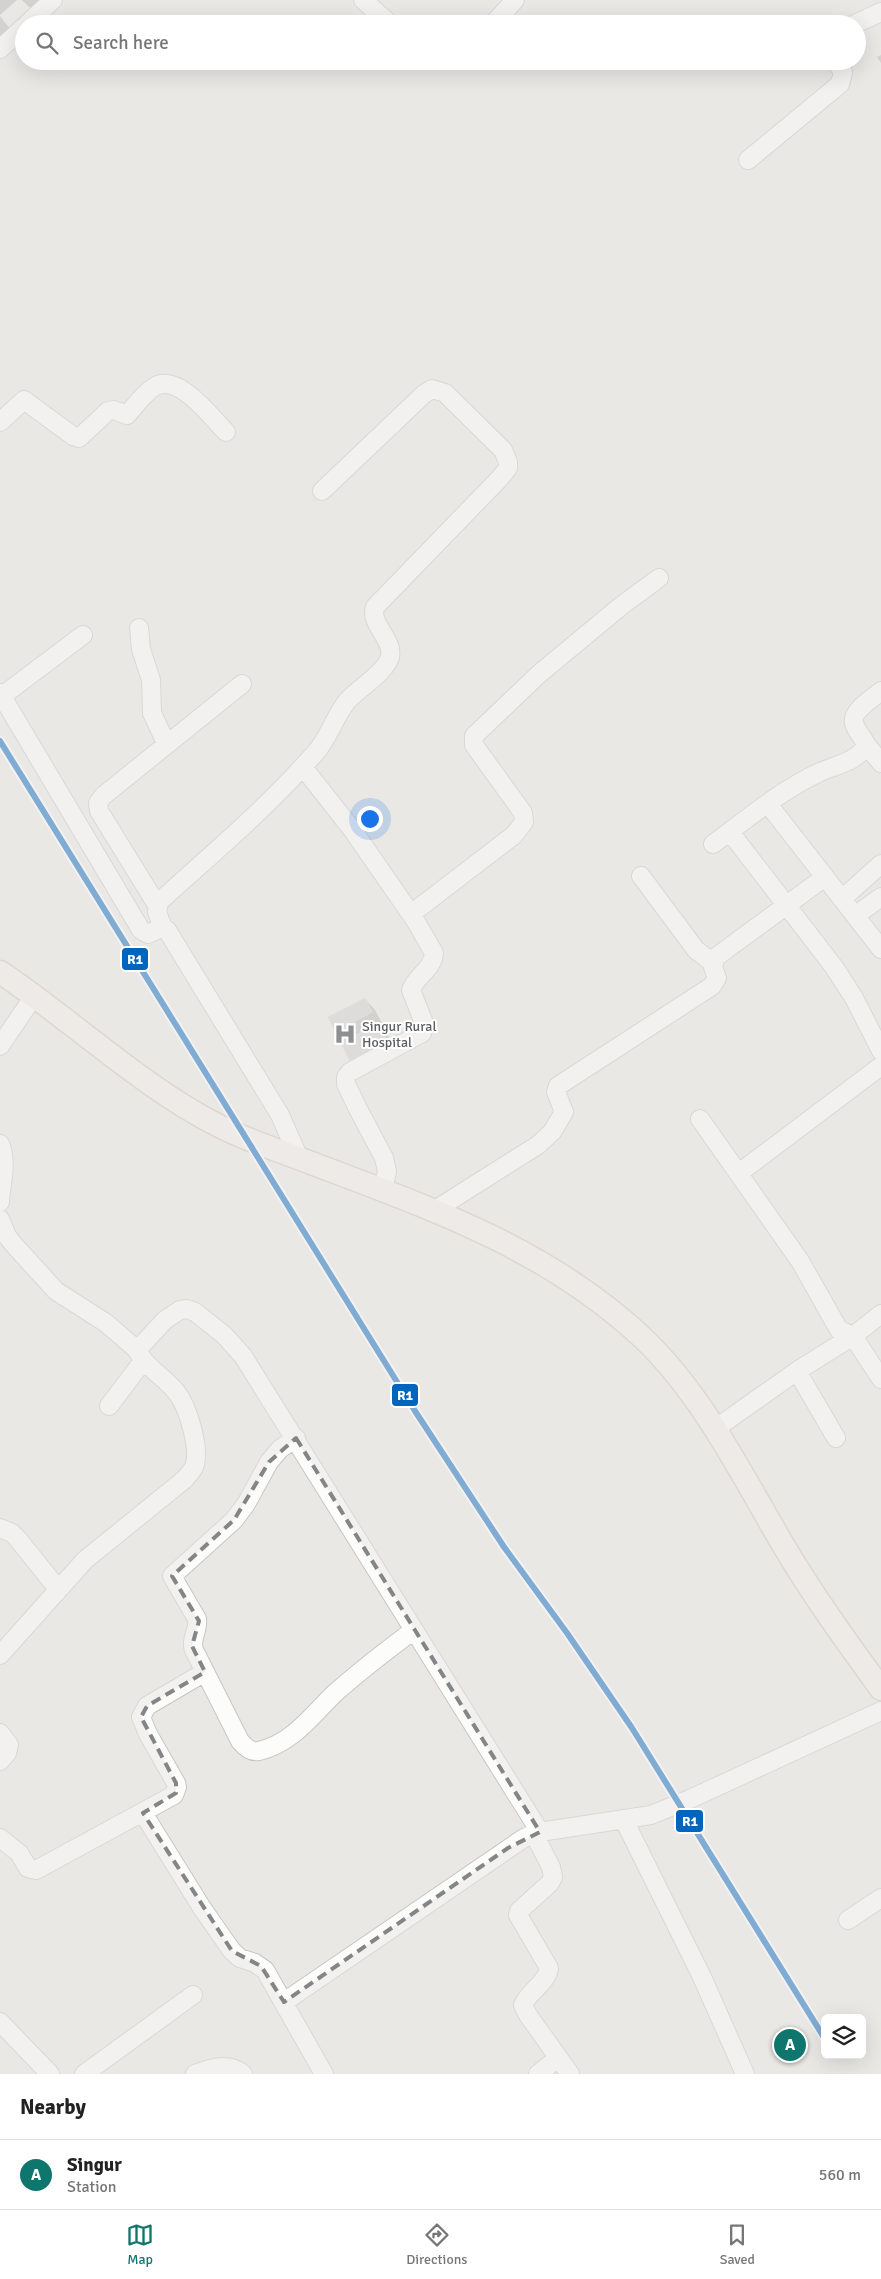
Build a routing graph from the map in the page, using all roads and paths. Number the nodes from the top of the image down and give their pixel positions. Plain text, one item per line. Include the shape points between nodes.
1 (53, 0) edge
2 (363, 0) edge
3 (515, 0) edge
4 (881, 12) edge
5 (37, 15) edge
6 (380, 15) edge
7 (501, 15) edge
8 (866, 19) edge
9 (15, 35) edge
10 (0, 49) edge
11 (842, 70) edge
12 (748, 160) dead end
13 (0, 422) edge
14 (226, 432) dead end
15 (322, 491) dead end
16 (658, 578) dead end
17 (139, 628) dead end
18 (83, 635) dead end
19 (242, 684) dead end
20 (881, 691) edge
21 (1, 695) edge
22 (166, 743) junction
23 (866, 744) junction
24 (881, 764) edge
25 (303, 767) junction
26 (768, 804) junction
27 (730, 832) junction
28 (713, 844) dead end
29 (881, 864) edge
30 (641, 876) dead end
31 (824, 877) junction
32 (881, 897) edge
33 (842, 899) junction
34 (157, 905) junction
35 (786, 906) junction
36 (411, 914) junction
37 (855, 916) junction
38 (163, 928) junction
39 (881, 949) edge
40 (713, 963) junction
41 (0, 972) edge
42 (34, 996) junction
43 (0, 1046) edge
44 (881, 1051) edge
45 (881, 1066) edge
46 (700, 1120) dead end
47 (0, 1144) edge
48 (299, 1158) junction
49 (738, 1173) junction
50 (383, 1190) junction
51 (0, 1202) edge
52 (435, 1210) junction
53 (2, 1232) edge
54 (881, 1314) edge
55 (853, 1336) junction
56 (140, 1354) junction
57 (797, 1371) junction
58 (881, 1379) edge
59 (109, 1406) dead end
60 (715, 1430) junction
61 (296, 1438) junction
62 (836, 1438) dead end
63 (0, 1528) edge
64 (58, 1588) junction
65 (414, 1630) junction
66 (0, 1655) edge
67 (205, 1672) junction
68 (881, 1689) edge
69 (881, 1711) edge
70 (0, 1733) edge
71 (0, 1761) edge
72 (143, 1813) junction
73 (624, 1820) junction
74 (537, 1833) junction
75 (0, 1838) edge
76 (881, 1898) edge
77 (848, 1920) dead end
78 (192, 1995) dead end
79 (284, 2002) junction
80 (0, 2022) edge
81 (558, 2058) junction
82 (50, 2074) edge
83 (84, 2074) edge
84 (195, 2074) edge
85 (243, 2074) edge
86 (324, 2074) edge
87 (538, 2074) edge
88 (570, 2074) edge
89 (745, 2074) edge

1 - 5 street
2 - 6 street
3 - 7 street
4 - 8 street
9 - 10 street
11 - 12 street via 840,84
13 - 14 street via 24,400 79,438 108,411 127,414 154,387 172,384 184,391
15 - 25 street via 432,389 445,393 497,442 508,462 508,468 500,478 375,607 374,617 390,650 388,662 347,702 323,744
16 - 36 street via 539,674 474,736 474,745 523,813 524,822 514,835
17 - 22 street via 141,649 151,680 152,713
18 - 21 street
19 - 22 street
20 - 23 street via 858,710 854,718
21 - 38 street via 141,930 148,934
22 - 34 street via 102,796 98,803 99,811
23 - 24 street
23 - 26 street via 859,753 804,780
25 - 34 street via 267,805
25 - 36 street
26 - 27 street
26 - 31 street
27 - 28 street
27 - 35 street
29 - 33 street
30 - 40 street via 696,950
31 - 33 street
31 - 35 street
32 - 37 street
33 - 37 street
34 - 38 street
35 - 40 street via 716,956
35 - 44 street via 844,982
36 - 50 street via 434,953 432,962 411,990 424,1030 350,1072 345,1081 384,1158 387,1171
37 - 39 street
38 - 48 street via 260,1080
40 - 52 street via 717,978 712,986 558,1086 556,1092 564,1112 552,1132 538,1145
41 - 42 main road
42 - 43 street
42 - 48 main road via 205,1119 246,1139
45 - 49 street
46 - 49 street
47 - 51 street via 4,1167
48 - 50 main road
49 - 55 street via 800,1262 839,1330
50 - 52 main road
52 - 60 main road via 525,1253 603,1303 671,1367
53 - 56 street via 56,1291 106,1324
54 - 55 street
55 - 57 street
55 - 58 street
56 - 59 street
56 - 61 street via 139,1348 173,1314 190,1310 224,1335 238,1350
56 - 64 street via 181,1399 194,1437 194,1467 185,1479 84,1560
57 - 60 street
57 - 62 street
60 - 68 main road via 820,1604
61 - 65 street
61 - 67 street via 269,1462 234,1520 172,1576 197,1619 192,1646
63 - 64 street via 18,1538
64 - 66 street
65 - 67 street via 335,1694 298,1732 260,1751 249,1750 240,1741
65 - 74 street
67 - 72 street via 148,1706 142,1713 142,1722 177,1787 174,1795
69 - 73 street via 690,1799 651,1815
70 - 71 street via 9,1745
72 - 75 street via 36,1870 28,1868 16,1850
72 - 79 street via 232,1951 240,1958 261,1966
73 - 74 street
73 - 89 street via 702,1977
74 - 79 street via 508,1848
74 - 81 street via 553,1877 518,1915 549,1968 547,1976 523,2005
76 - 77 street
78 - 83 street
79 - 86 street
80 - 82 street
81 - 87 street
81 - 88 street
84 - 85 street via 224,2067

